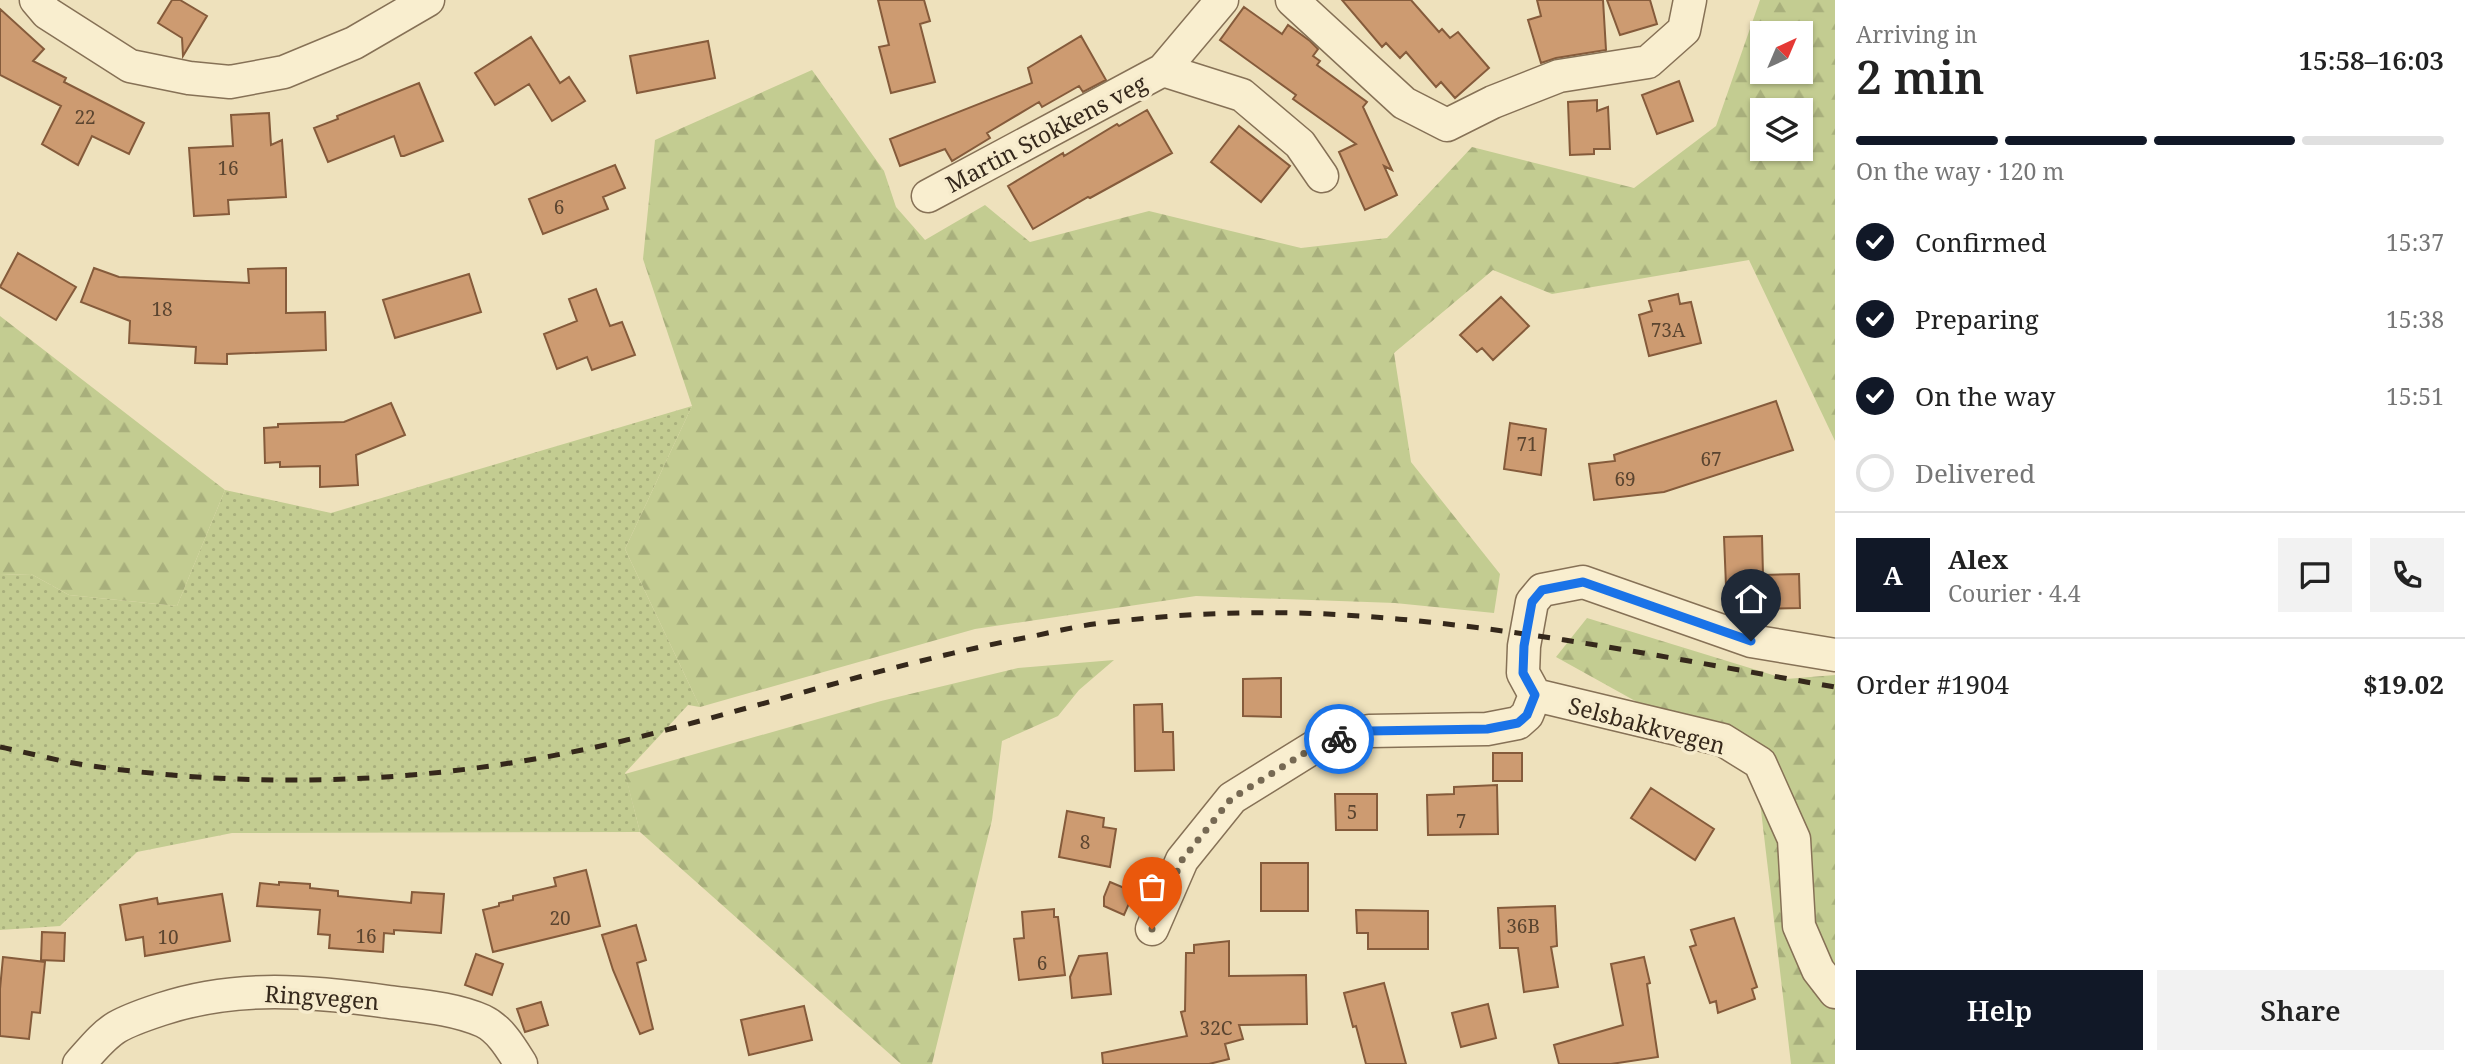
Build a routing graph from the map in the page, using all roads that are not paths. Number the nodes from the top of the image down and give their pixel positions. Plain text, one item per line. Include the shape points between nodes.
1 (36, 0) edge
2 (428, 0) edge
3 (1222, 0) edge
4 (1292, 0) edge
5 (1690, 0) edge
6 (1163, 69) junction
7 (1322, 176) dead end
8 (928, 196) dead end
9 (1835, 656) edge
10 (1535, 695) junction
11 (1152, 929) dead end
12 (1835, 992) edge
13 (79, 1064) edge
14 (521, 1064) edge

1 - 2 street via 47,13 130,66 230,82 284,72 354,43
3 - 6 street, Martin Stokkens veg
4 - 5 street via 1404,103 1447,125 1559,76 1648,62 1684,30
6 - 7 street, Martin Stokkens veg via 1242,95 1300,144
6 - 8 street, Martin Stokkens veg
9 - 10 street via 1751,641 1583,582 1542,590 1532,602 1523,673
10 - 11 street via 1527,715 1518,723 1487,729 1369,731 1314,747 1231,799 1182,860
10 - 12 street, Selsbakkvegen via 1723,740 1760,763 1794,839 1799,926 1818,970
13 - 14 street, Ringvegen via 117,1028 154,1012 240,992 292,991 450,1010 485,1022 503,1036

